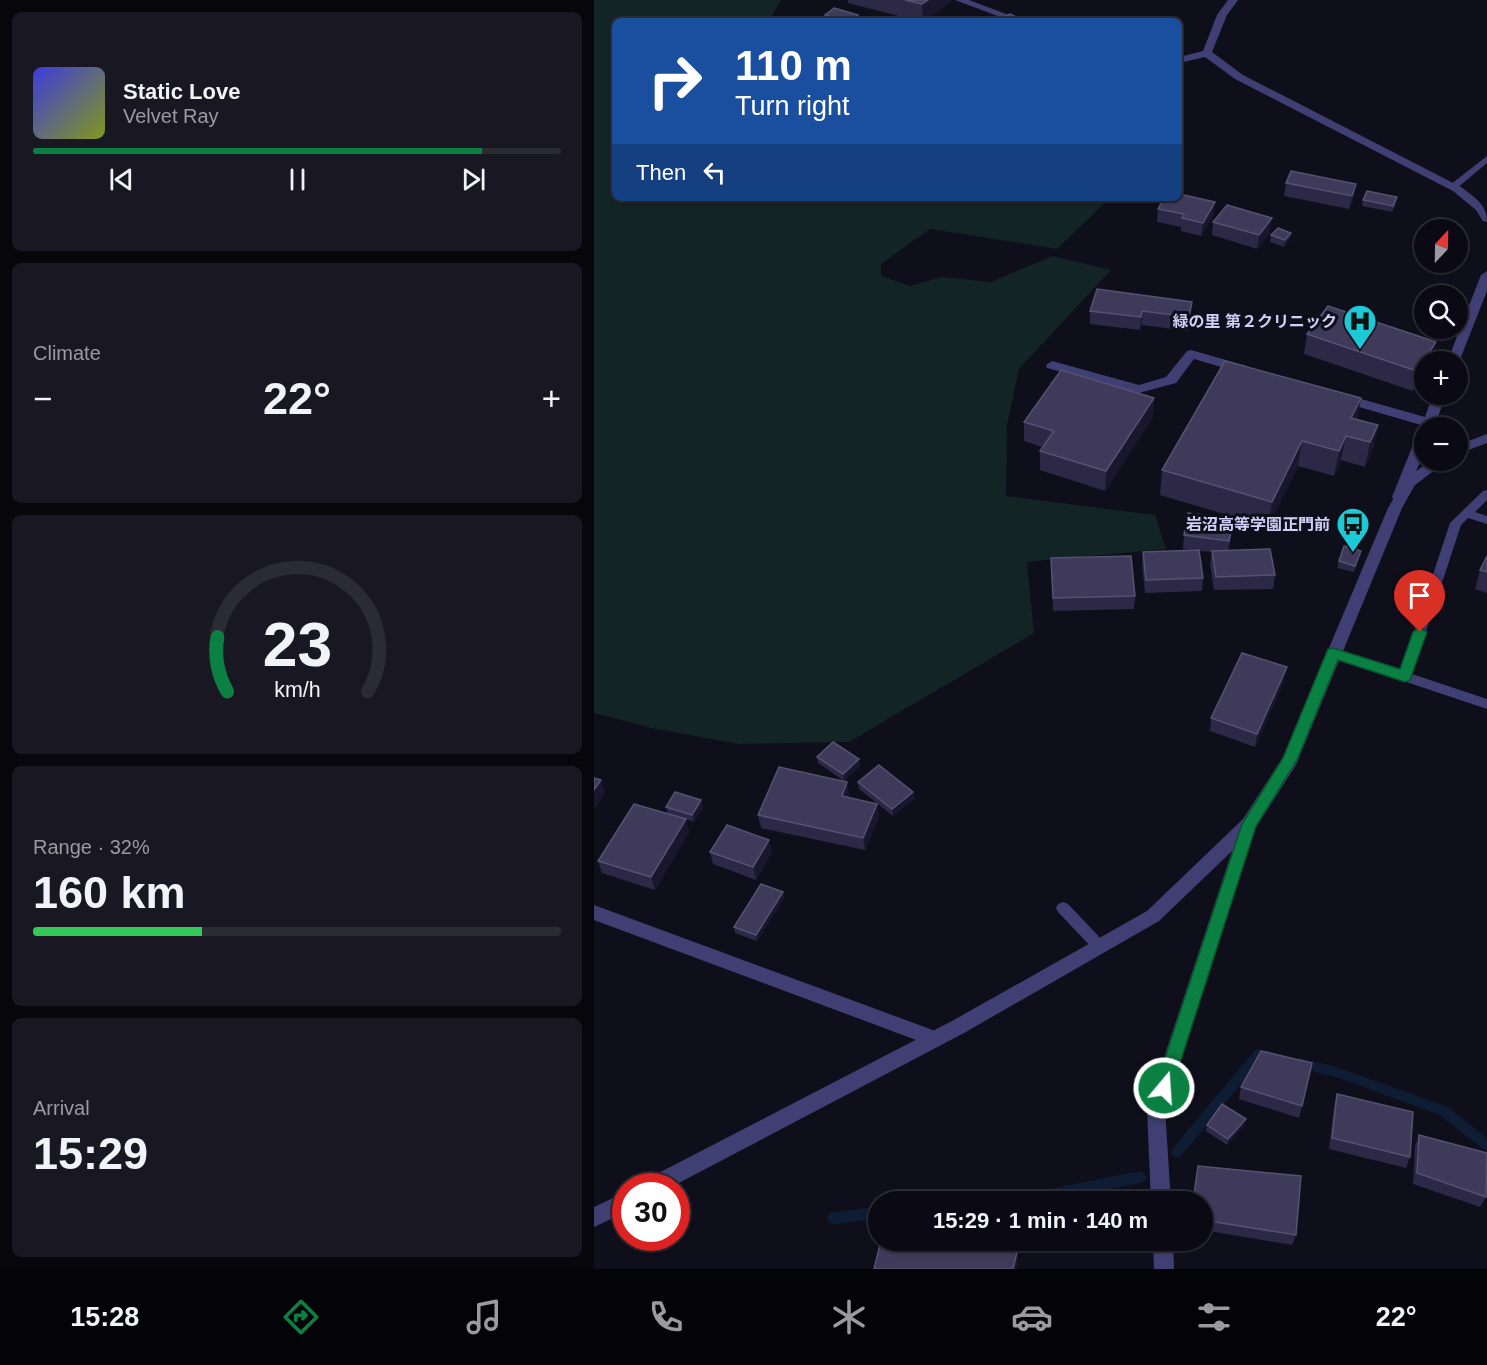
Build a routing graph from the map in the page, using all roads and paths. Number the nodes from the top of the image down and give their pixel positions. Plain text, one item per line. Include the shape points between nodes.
1 (960, 0) edge
2 (1233, 0) edge
3 (1011, 18) edge
4 (1207, 53) junction
5 (1182, 59) edge
6 (1487, 159) edge
7 (1453, 188) junction
8 (1487, 219) edge
9 (1487, 275) edge
10 (1457, 351) edge
11 (1052, 365) dead end
12 (1259, 374) edge
13 (1327, 393) edge
14 (1414, 423) edge
15 (1487, 438) edge
16 (1468, 446) edge
17 (1414, 460) edge
18 (1426, 471) edge
19 (1487, 494) edge
20 (1395, 508) junction
21 (1466, 513) junction
22 (1487, 520) edge
23 (1333, 653) junction
24 (1405, 676) junction
25 (1487, 704) edge
26 (1249, 824) junction
27 (1063, 908) dead end
28 (594, 912) edge
29 (1100, 946) junction
30 (935, 1039) junction
31 (679, 1173) edge
32 (1160, 1191) edge
33 (612, 1208) edge
34 (594, 1217) edge
35 (1163, 1251) edge
36 (1164, 1269) edge

1 - 3 street
2 - 4 street via 1222,15
4 - 5 street
4 - 7 street via 1239,77
6 - 7 lane
7 - 8 street via 1480,208
9 - 10 street
11 - 12 street via 1139,389 1171,380 1191,354
13 - 14 street
15 - 16 street
17 - 20 street
18 - 20 street via 1410,482
19 - 21 lane
20 - 23 street
21 - 22 lane
21 - 24 lane via 1456,523
23 - 24 lane
23 - 26 street via 1290,760
24 - 25 lane
26 - 29 street via 1153,916
26 - 32 street via 1156,1109
27 - 29 lane
28 - 30 street
29 - 30 street
30 - 31 street
33 - 34 street
35 - 36 street

